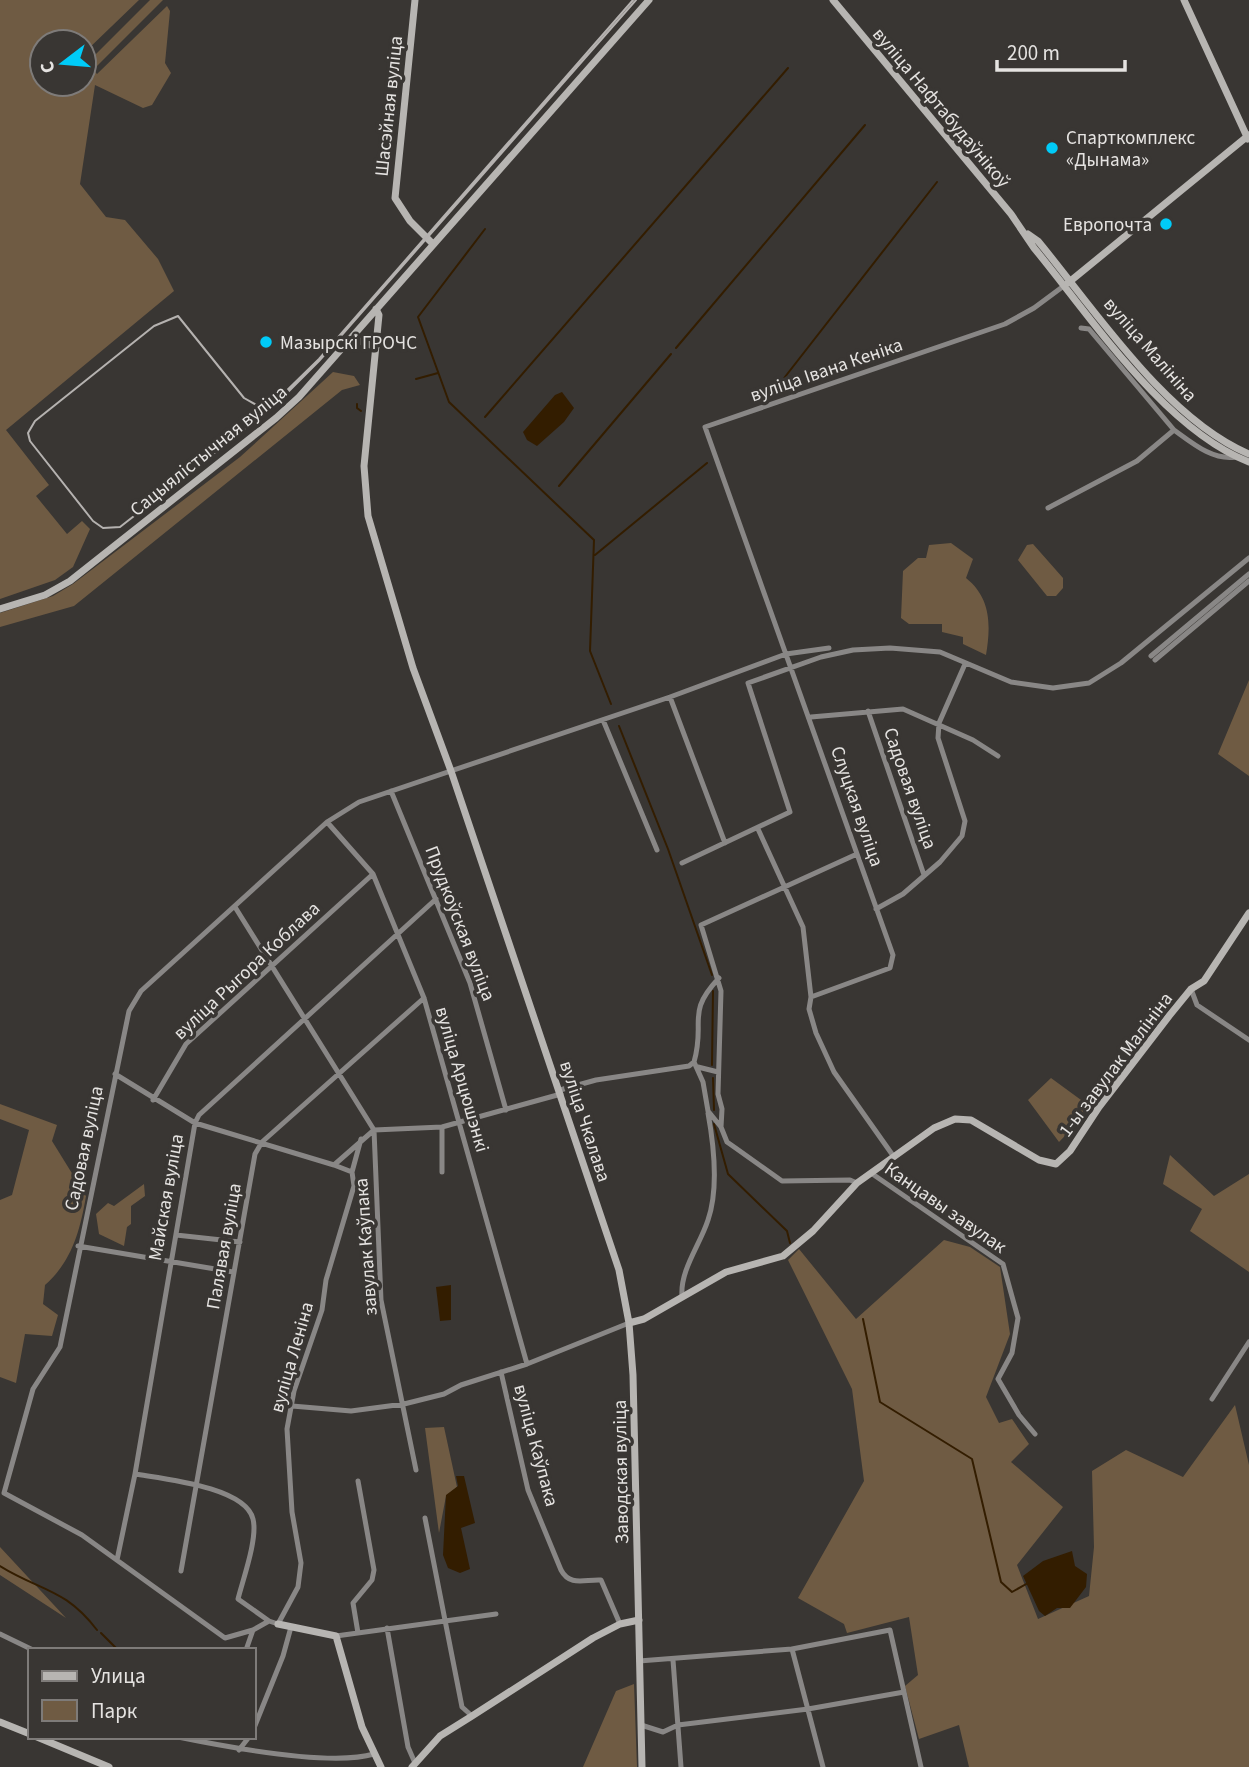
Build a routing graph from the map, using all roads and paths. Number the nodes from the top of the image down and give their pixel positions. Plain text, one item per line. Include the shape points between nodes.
1 (415, 0) edge
2 (649, 0) edge
3 (833, 0) edge
4 (1184, 0) edge
5 (1248, 138) edge
6 (433, 244) junction
7 (1068, 282) junction
8 (376, 309) junction
9 (1094, 315) junction
10 (352, 338) junction
11 (376, 348) junction
12 (1174, 430) junction
13 (1249, 454) edge
14 (1236, 457) junction
15 (1249, 462) edge
16 (1048, 508) dead end
17 (746, 543) joint
18 (1249, 558) edge
19 (1249, 574) edge
20 (1249, 581) edge
21 (1221, 582) junction
22 (1231, 593) junction
23 (0, 609) edge
24 (829, 648) dead end
25 (786, 654) junction
26 (1153, 658) dead end
27 (965, 664) junction
28 (792, 667) junction
29 (670, 697) junction
30 (868, 711) junction
31 (811, 718) junction
32 (603, 720) junction
33 (939, 723) junction
34 (998, 756) dead end
35 (451, 771) junction
36 (391, 791) junction
37 (327, 822) junction
38 (758, 829) junction
39 (725, 844) junction
40 (657, 850) dead end
41 (855, 855) junction
42 (681, 863) dead end
43 (373, 874) junction
44 (924, 875) junction
45 (784, 885) junction
46 (436, 899) junction
47 (235, 906) junction
48 (876, 909) junction
49 (1248, 916) edge
50 (399, 935) junction
51 (272, 967) junction
52 (719, 978) junction
53 (1191, 989) junction
54 (811, 997) junction
55 (424, 998) junction
56 (305, 1021) junction
57 (1249, 1040) edge
58 (696, 1065) junction
59 (718, 1072) junction
60 (115, 1074) junction
61 (339, 1074) junction
62 (560, 1092) junction
63 (153, 1100) junction
64 (506, 1110) junction
65 (708, 1111) junction
66 (459, 1121) junction
67 (195, 1123) junction
68 (442, 1127) junction
69 (721, 1127) junction
70 (374, 1130) junction
71 (362, 1139) junction
72 (262, 1142) junction
73 (894, 1157) junction
74 (334, 1165) junction
75 (352, 1172) junction
76 (442, 1172) dead end
77 (871, 1173) junction
78 (857, 1183) junction
79 (176, 1235) junction
80 (240, 1242) junction
81 (78, 1247) junction
82 (169, 1261) junction
83 (233, 1272) junction
84 (682, 1296) junction
85 (629, 1323) junction
86 (1249, 1342) edge
87 (527, 1364) junction
88 (501, 1372) junction
89 (1212, 1399) dead end
90 (404, 1404) junction
91 (292, 1406) junction
92 (1035, 1434) dead end
93 (416, 1471) dead end
94 (135, 1474) junction
95 (358, 1481) dead end
96 (197, 1485) junction
97 (425, 1518) dead end
98 (117, 1560) junction
99 (181, 1571) dead end
100 (496, 1614) dead end
101 (639, 1620) junction
102 (269, 1621) junction
103 (443, 1621) junction
104 (278, 1624) junction
105 (620, 1624) junction
106 (290, 1627) junction
107 (387, 1628) junction
108 (253, 1630) junction
109 (0, 1633) edge
110 (358, 1633) junction
111 (336, 1636) junction
112 (29, 1648) edge
113 (247, 1648) edge
114 (792, 1650) junction
115 (673, 1660) junction
116 (639, 1661) junction
117 (904, 1692) junction
118 (256, 1704) edge
119 (261, 1709) junction
120 (808, 1709) junction
121 (472, 1716) junction
122 (0, 1722) edge
123 (256, 1723) edge
124 (641, 1725) junction
125 (678, 1725) junction
126 (28, 1733) edge
127 (42, 1739) edge
128 (187, 1739) edge
129 (247, 1739) edge
130 (239, 1750) junction
131 (374, 1754) junction
132 (413, 1765) edge
133 (109, 1767) edge
134 (381, 1767) edge
135 (642, 1767) edge
136 (681, 1767) edge
137 (823, 1767) edge
138 (921, 1767) edge

1 - 6 main road, Шасэйная вуліца via 395,198
2 - 6 main road, Сацыялістычная вуліца
3 - 7 main road, вуліца Нафтабудаўнікоў via 1027,234 1031,245
4 - 5 main road
5 - 7 main road
6 - 8 main road, Сацыялістычная вуліца
7 - 9 main road, вуліца Малініна
7 - 17 street, вуліца Івана Кеніка via 1005,324 705,428
8 - 10 main road, Сацыялістычная вуліца
8 - 11 main road, вуліца Чкалава
9 - 12 street, вуліца Малініна via 1083,328
9 - 13 main road, вуліца Малініна via 1180,408 1212,434
9 - 14 main road, вуліца Малініна via 1148,387 1183,421
10 - 11 main road
10 - 23 main road, Сацыялістычная вуліца via 276,418 70,582
11 - 35 main road, вуліца Чкалава via 364,466 368,516 413,668
12 - 14 street, вуліца Малініна via 1212,454
12 - 16 street, вуліца Малініна via 1137,461
14 - 15 main road, вуліца Малініна
17 - 25 street, Слуцкая вуліца
18 - 21 street
19 - 22 street
20 - 22 street
21 - 22 street
21 - 27 street via 1121,663 1089,683 1070,687 1021,684
22 - 26 street
24 - 25 street, Садовая вуліца
25 - 28 street, Слуцкая вуліца
25 - 29 street, Садовая вуліца
27 - 28 street via 940,652 890,648 853,650
27 - 33 street
28 - 31 street, Слуцкая вуліца
28 - 38 street via 748,683 790,812
29 - 32 street, Садовая вуліца
29 - 39 street
30 - 31 street
30 - 33 street via 903,709
30 - 44 street, Садовая вуліца
31 - 41 street, Слуцкая вуліца
32 - 35 street, Садовая вуліца
32 - 40 street
33 - 34 street
33 - 44 street via 938,738 965,821 962,836
35 - 36 street, Садовая вуліца
35 - 62 main road, вуліца Чкалава
36 - 37 street, Садовая вуліца via 359,802
36 - 46 street, Прудкоўская вуліца
37 - 43 street, вуліца Арцюшэнкі
37 - 47 street, Садовая вуліца
38 - 39 street
38 - 45 street
39 - 42 street
41 - 45 street
41 - 48 street, Слуцкая вуліца
43 - 50 street, вуліца Арцюшэнкі
43 - 51 street, вуліца Рыгора Коблава
44 - 48 street
45 - 52 street via 701,925
45 - 54 street via 803,927
46 - 50 street, Майская вуліца
46 - 64 street, Прудкоўская вуліца via 470,983
47 - 51 street
47 - 60 street, Садовая вуліца via 141,991 129,1011
48 - 54 street, Слуцкая вуліца via 893,955 890,968
49 - 53 main road, 1-ы завулак Малініна via 1204,981
50 - 55 street, вуліца Арцюшэнкі
50 - 56 street, Майская вуліца
51 - 56 street
51 - 63 street, вуліца Рыгора Коблава via 186,1044
52 - 58 street via 698,1004
52 - 59 street
53 - 57 street via 1198,1006
53 - 73 main road, 1-ы завулак Малініна via 1056,1164 1040,1160 971,1120 955,1119
54 - 73 street via 809,1009 834,1072
55 - 61 street
55 - 66 street, вуліца Арцюшэнкі
56 - 61 street
56 - 67 street, Майская вуліца
58 - 59 street
58 - 62 street via 596,1080
58 - 65 street
59 - 69 street
60 - 63 street
60 - 81 street, Садовая вуліца
61 - 70 street
61 - 72 street
62 - 64 street
62 - 85 main road, вуліца Чкалава via 619,1270
63 - 67 street
64 - 66 street
65 - 69 street
65 - 84 street via 713,1186 709,1218 681,1280
66 - 68 street
66 - 87 street, вуліца Арцюшэнкі
67 - 72 street
67 - 79 street, Майская вуліца
68 - 70 street
68 - 76 street
69 - 78 street via 727,1142 782,1181
70 - 71 street
70 - 90 street, завулак Каўпака via 381,1300
71 - 74 street
71 - 75 street, вуліца Леніна
72 - 74 street
72 - 80 street, Палявая вуліца via 255,1154
73 - 77 main road, 1-ы завулак Малініна
74 - 75 street
75 - 91 street, вуліца Леніна via 354,1186
77 - 78 main road, Канцавы завулак
77 - 92 street, Канцавы завулак via 1003,1264 1018,1318 1012,1353 998,1379
78 - 84 main road, Канцавы завулак via 783,1256 726,1272
79 - 80 street
79 - 82 street, Майская вуліца
80 - 83 street, Палявая вуліца
81 - 82 street
81 - 98 street, Садовая вуліца via 60,1347 33,1389 4,1493 82,1535
82 - 83 street
82 - 94 street, Майская вуліца
83 - 96 street, Палявая вуліца
84 - 85 main road, Канцавы завулак
85 - 87 street, вуліца Каўпака
85 - 101 main road, Заводская вуліца
86 - 89 street
87 - 88 street, вуліца Каўпака
88 - 90 street, вуліца Каўпака
88 - 105 street, вуліца Каўпака via 528,1490 564,1577 576,1582 601,1580
90 - 91 street, вуліца Каўпака via 351,1411
90 - 93 street, завулак Каўпака
91 - 104 street, вуліца Леніна via 287,1429 301,1563 298,1587
94 - 96 street
94 - 98 street, Майская вуліца
95 - 110 street via 374,1570 372,1580 352,1603
96 - 99 street, Палявая вуліца
96 - 102 street via 244,1503 253,1518 254,1532 238,1599
97 - 103 street
98 - 108 street via 225,1638
100 - 103 street
101 - 105 main road
101 - 116 main road, Заводская вуліца
102 - 104 street
102 - 108 street
103 - 107 street
103 - 121 street via 462,1707
104 - 106 main road
105 - 121 main road
106 - 111 main road
106 - 119 street
107 - 110 street
107 - 132 street
108 - 113 street
109 - 112 street
110 - 111 street
111 - 131 main road
114 - 115 street
114 - 117 street via 890,1630
114 - 120 street
115 - 116 street
115 - 125 street
116 - 124 main road, Заводская вуліца
117 - 120 street
117 - 138 street
118 - 119 street
119 - 123 street
120 - 125 street
120 - 137 street
121 - 132 main road via 440,1736
122 - 126 main road
124 - 125 street via 663,1732
124 - 135 main road, Заводская вуліца
125 - 136 street
127 - 133 main road
128 - 130 street
129 - 130 street
130 - 131 street via 336,1763
131 - 134 main road

